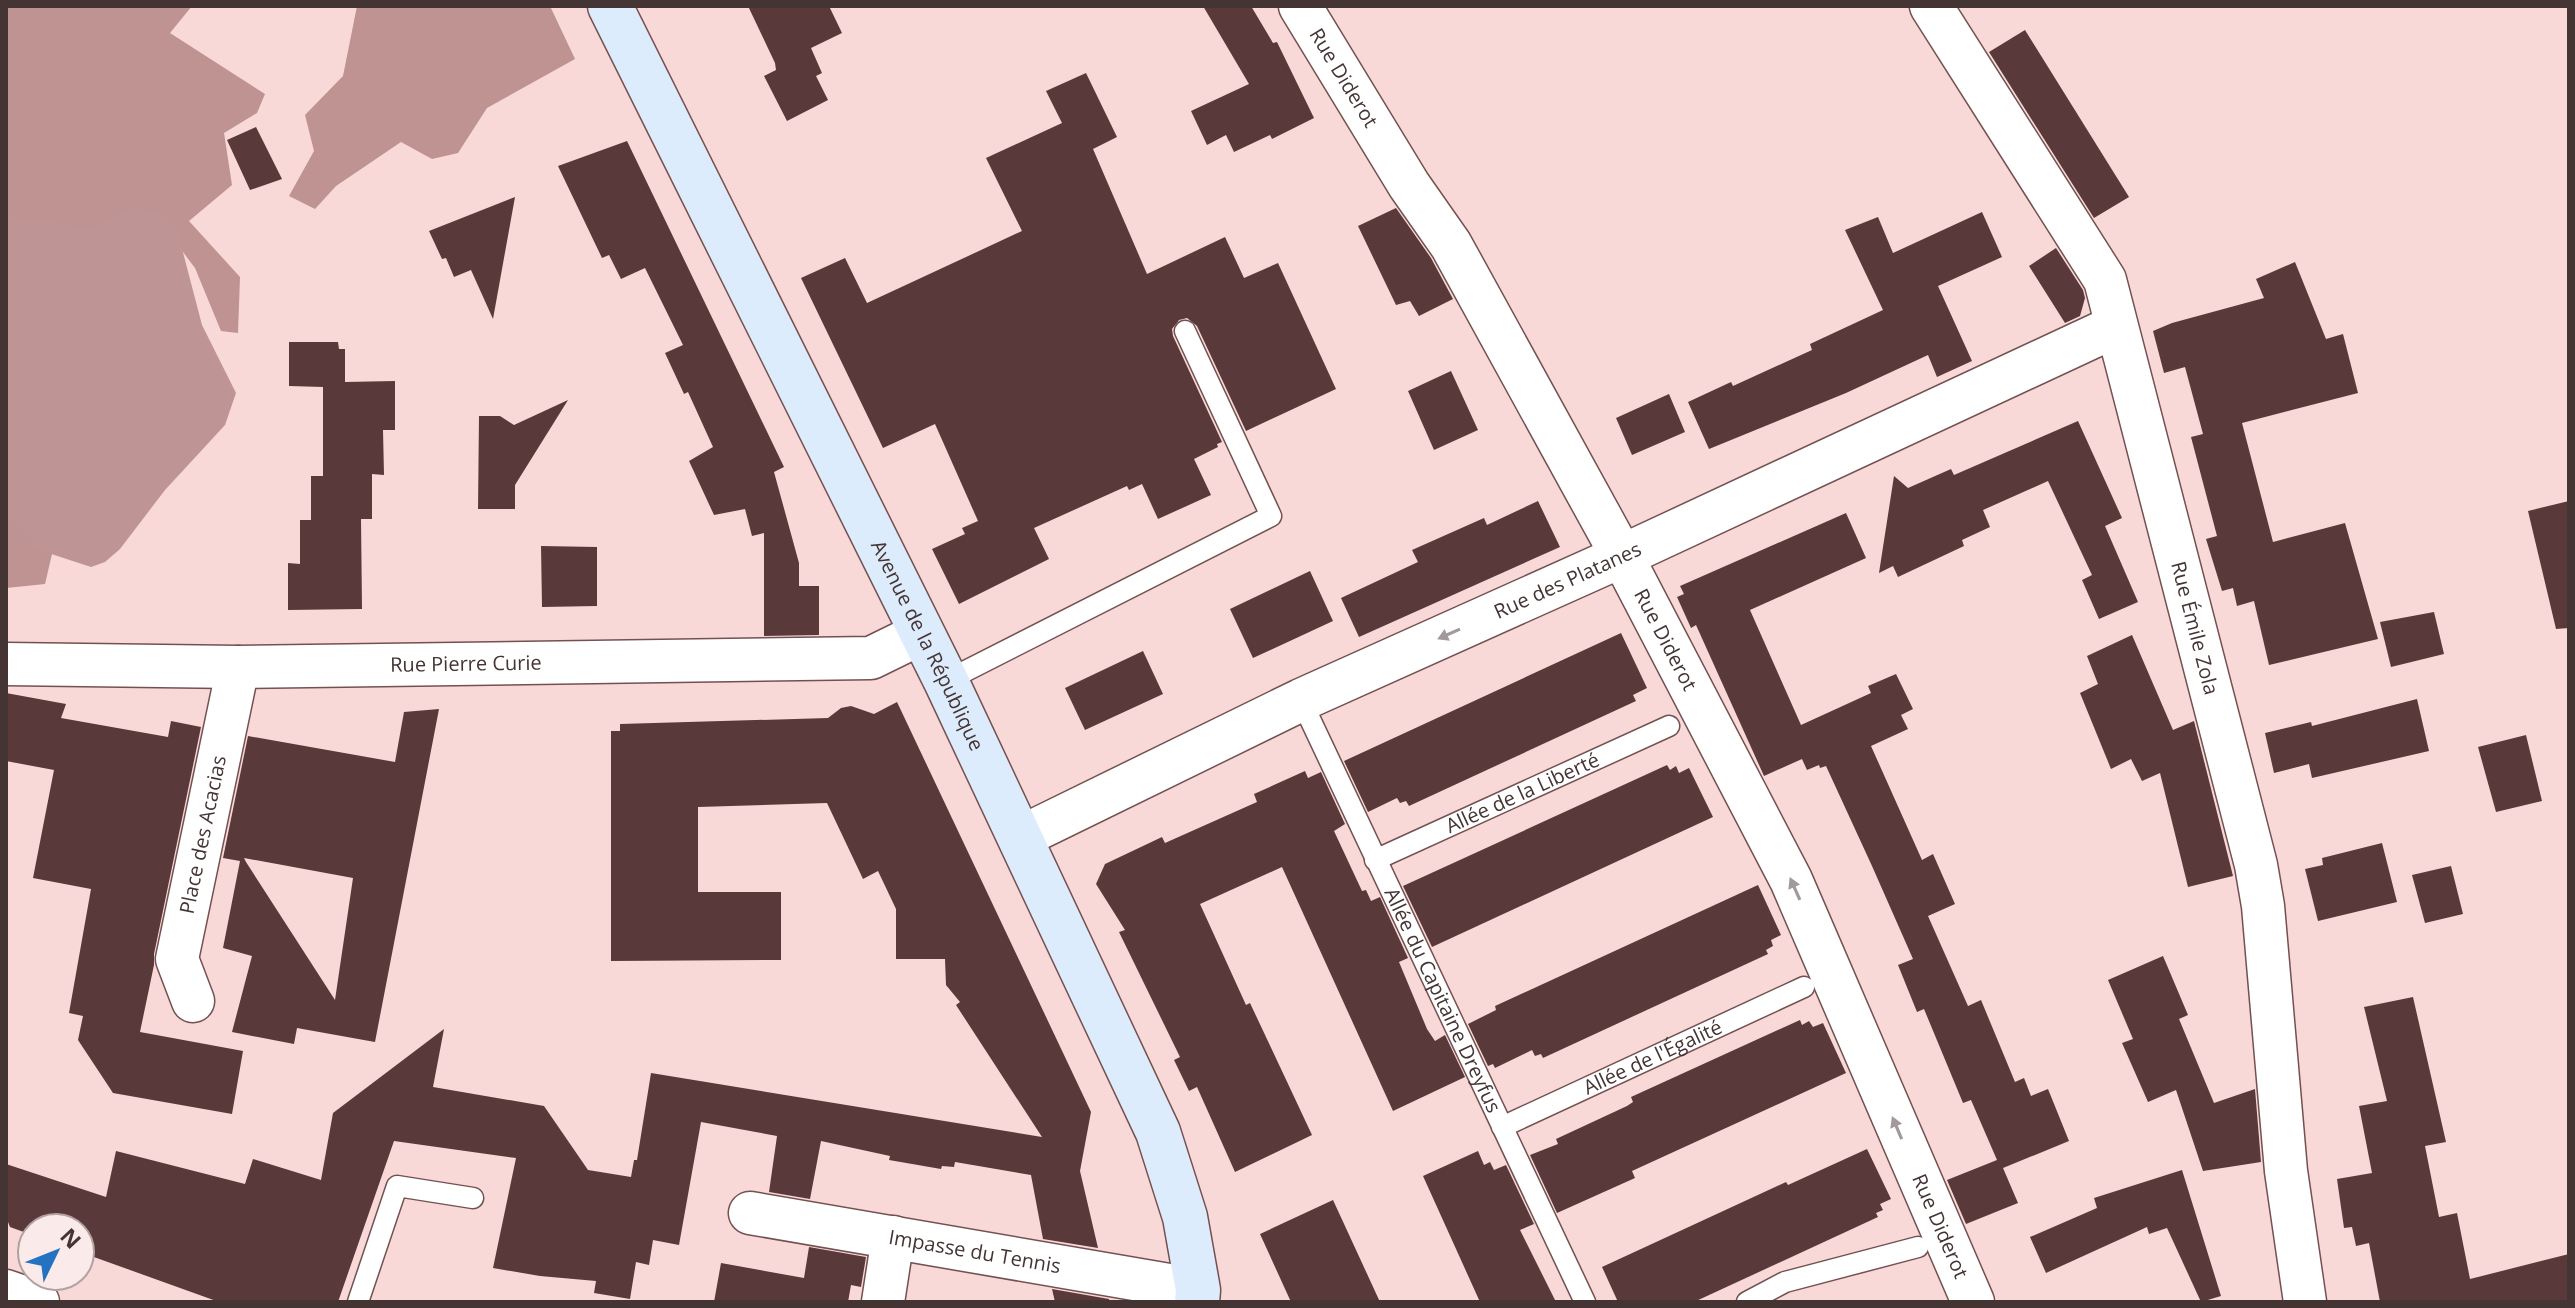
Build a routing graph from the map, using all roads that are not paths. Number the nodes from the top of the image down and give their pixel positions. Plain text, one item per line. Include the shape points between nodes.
1 (610, 6) edge
2 (1300, 6) edge
3 (1931, 6) edge
4 (2116, 326) junction
5 (1185, 331) dead end
6 (1622, 556) junction
7 (922, 633) junction
8 (6, 664) edge
9 (238, 667) junction
10 (946, 681) junction
11 (1301, 700) junction
12 (1669, 726) dead end
13 (1021, 837) junction
14 (1375, 860) junction
15 (1804, 987) dead end
16 (193, 1001) dead end
17 (1502, 1127) junction
18 (473, 1198) dead end
19 (750, 1213) dead end
20 (893, 1237) junction
21 (1918, 1247) dead end
22 (6, 1291) edge
23 (1197, 1296) edge
24 (38, 1302) edge
25 (358, 1302) edge
26 (883, 1302) edge
27 (1585, 1302) edge
28 (1747, 1302) edge
29 (1973, 1302) edge
30 (2305, 1302) edge

1 - 7 street, Avenue de la République
2 - 6 street, Rue Diderot via 1451,245
3 - 4 street, Rue Émile Zola via 2105,280
4 - 6 street, Rue des Platanes
4 - 30 street, Rue Émile Zola via 2256,865 2286,1171
5 - 10 lane via 1271,516
6 -> 11 street, Rue des Platanes
29 -> 6 street, Rue Diderot via 1791,880
7 - 9 street, Rue Pierre Curie via 871,658
7 - 10 street, Avenue de la République
8 - 9 street, Rue Pierre Curie
9 - 16 street, Place des Acacias via 177,959
10 - 13 street, Avenue de la République
11 - 13 street, Rue des Platanes
11 - 14 lane, Allée du Capitaine Dreyfus
12 - 14 lane, Allée de la Liberté
13 - 23 street, Avenue de la République via 1158,1132 1185,1217
14 - 17 lane, Allée du Capitaine Dreyfus
15 - 17 lane, Allée de l'Égalité
17 - 27 lane, Allée du Capitaine Dreyfus
18 - 25 lane via 397,1186
19 - 20 street, Impasse du Tennis
20 - 23 street, Impasse du Tennis
20 - 26 street
21 - 28 lane via 1785,1282
22 - 24 street

